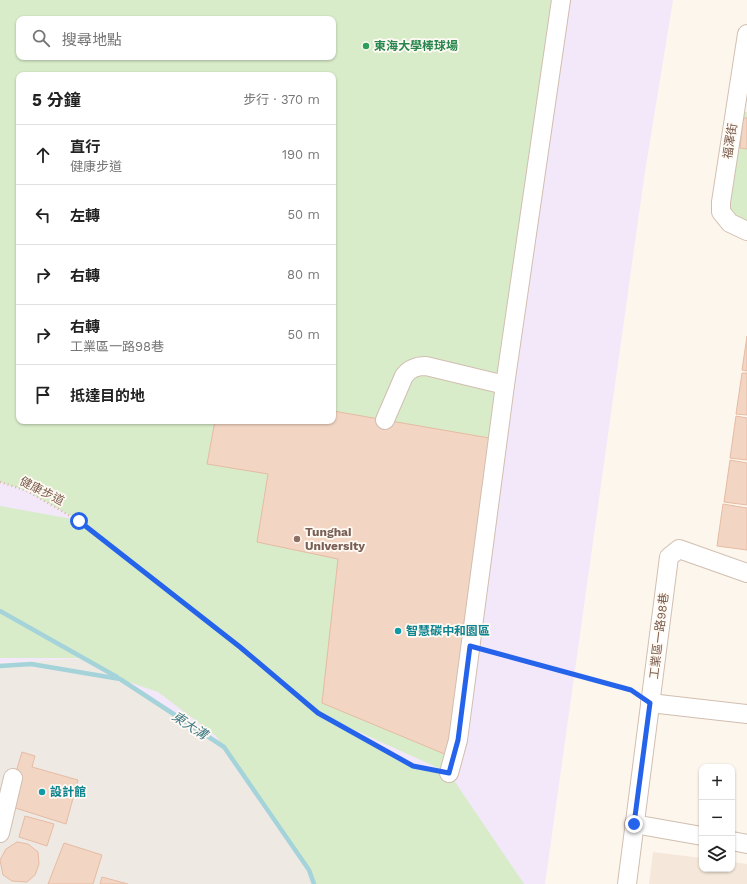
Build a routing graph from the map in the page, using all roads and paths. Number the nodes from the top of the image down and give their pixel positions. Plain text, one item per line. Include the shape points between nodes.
1 (561, 0) edge
2 (747, 36) edge
3 (747, 231) edge
4 (505, 385) junction
5 (385, 420) dead end
6 (0, 482) edge
7 (747, 573) edge
8 (470, 646) junction
9 (650, 703) junction
10 (747, 714) edge
11 (449, 773) joint
12 (13, 778) dead end
13 (634, 824) junction
14 (0, 832) edge
15 (699, 835) edge
16 (735, 842) edge
17 (747, 844) edge
18 (627, 884) edge

1 - 4 street
2 - 3 street, 福澤街 via 721,202 721,212 730,223
4 - 5 street via 418,366 404,376
4 - 8 street
6 - 11 path, 健康步道 via 27,490 79,521 240,647 318,713 413,766
7 - 9 street, 工業區一路98巷 via 679,549 669,557
8 - 9 path via 631,690
8 - 11 street via 458,740
9 - 10 street
9 - 13 street, 工業區一路98巷
12 - 14 street
13 - 15 street
13 - 18 street, 工業區一路98巷
16 - 17 street

